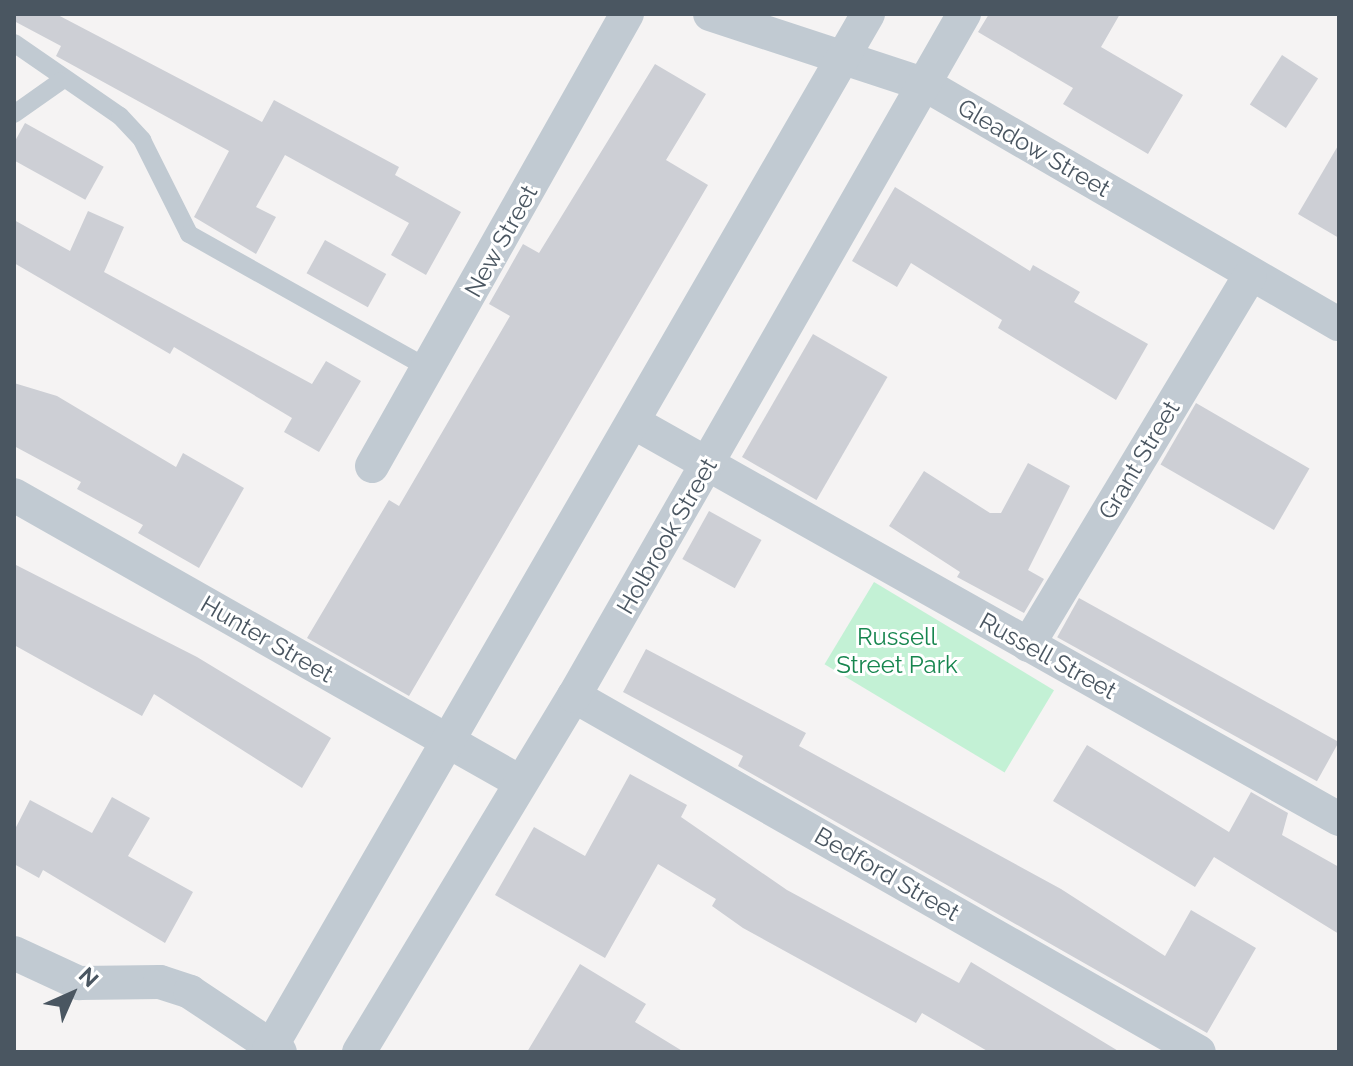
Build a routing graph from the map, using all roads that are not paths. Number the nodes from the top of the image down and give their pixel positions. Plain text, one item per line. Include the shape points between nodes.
1 (627, 14) edge
2 (710, 14) edge
3 (868, 14) edge
4 (964, 14) edge
5 (14, 43) edge
6 (841, 60) junction
7 (61, 81) junction
8 (926, 85) junction
9 (14, 114) edge
10 (1250, 275) junction
11 (1339, 324) edge
12 (430, 369) junction
13 (633, 422) junction
14 (708, 465) junction
15 (372, 466) dead end
16 (14, 495) edge
17 (1028, 645) junction
18 (574, 696) junction
19 (446, 741) junction
20 (520, 782) junction
21 (1339, 819) edge
22 (14, 953) edge
23 (274, 1049) edge
24 (359, 1052) edge
25 (1199, 1052) edge

1 - 12 street, New Street
2 - 6 street, Gleadow Street
3 - 6 street
4 - 8 street, Holbrook Street
5 - 7 lane
6 - 8 street, Gleadow Street
6 - 13 street
7 - 9 lane
7 - 12 lane via 111,109 142,140 189,234
8 - 10 street, Gleadow Street
8 - 14 street, Holbrook Street
10 - 11 street, Gleadow Street
10 - 17 street, Grant Street
12 - 15 street, New Street
13 - 14 street, Russell Street
13 - 19 street via 561,555
14 - 17 street, Russell Street
14 - 18 street, Holbrook Street
16 - 19 street, Hunter Street
17 - 21 street, Russell Street
18 - 20 street, Holbrook Street
18 - 25 street, Bedford Street
19 - 20 street, Hunter Street
19 - 23 street
20 - 24 street, Holbrook Street
22 - 23 street via 79,983 148,981 190,992

